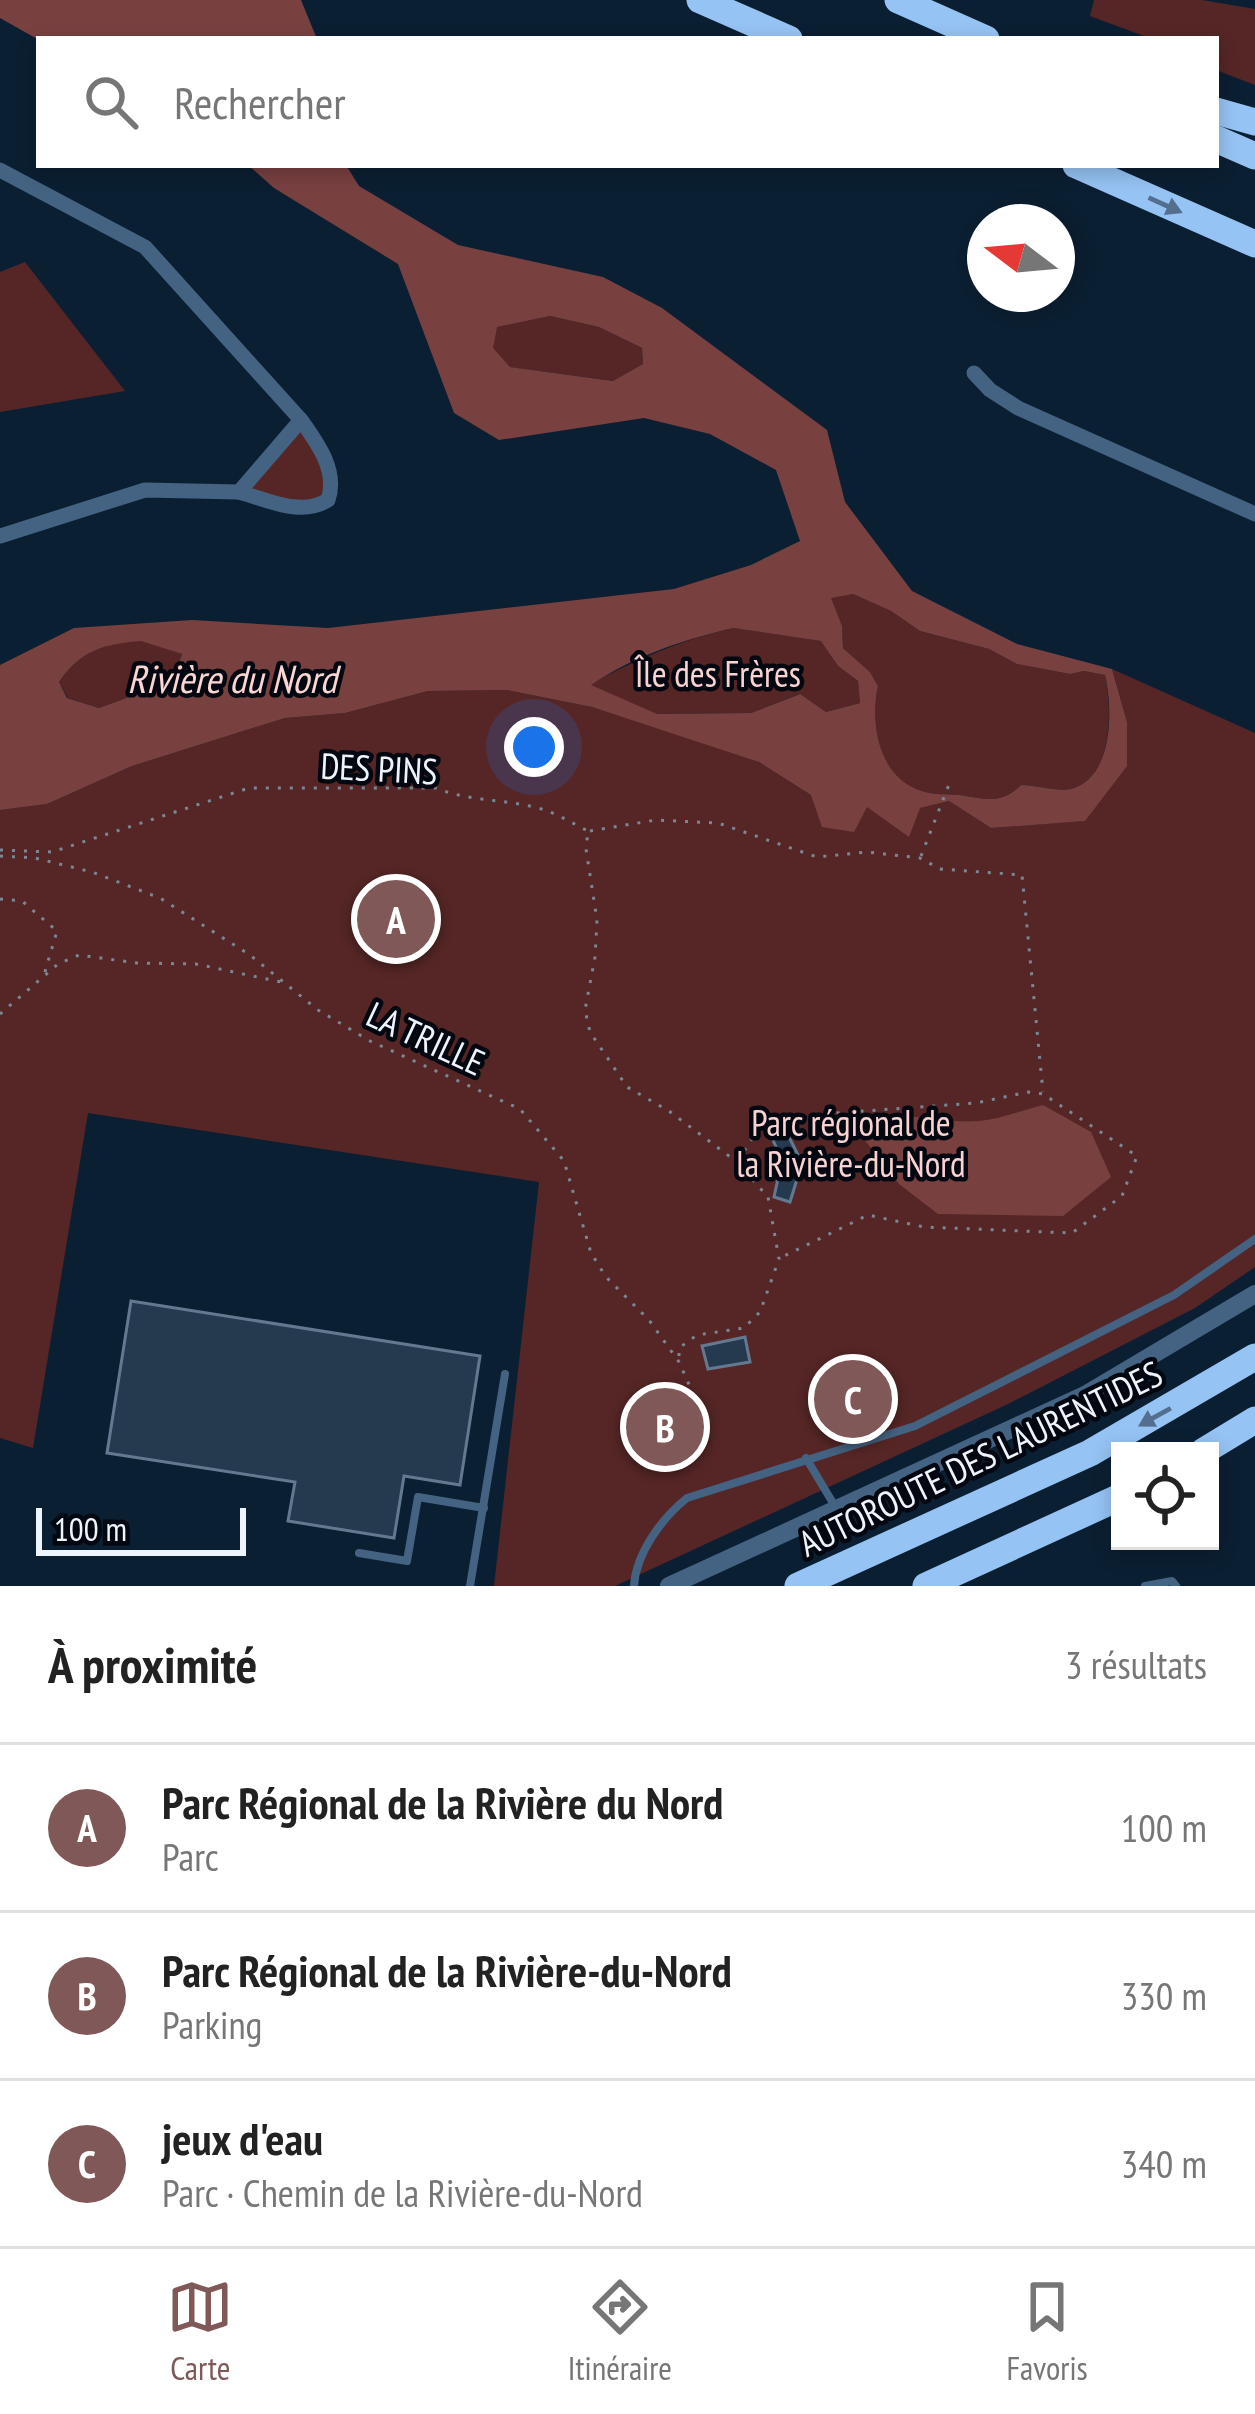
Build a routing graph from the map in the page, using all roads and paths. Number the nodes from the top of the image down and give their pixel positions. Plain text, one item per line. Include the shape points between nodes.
1 (700, 0) edge
2 (898, 0) edge
3 (782, 36) edge
4 (981, 36) edge
5 (1219, 112) edge
6 (1255, 122) edge
7 (1219, 140) edge
8 (1255, 156) edge
9 (1083, 168) edge
10 (0, 170) edge
11 (1255, 244) edge
12 (974, 373) dead end
13 (301, 420) junction
14 (239, 492) junction
15 (1255, 514) edge
16 (0, 536) edge
17 (950, 782) dead end
18 (588, 831) junction
19 (0, 853) edge
20 (920, 858) junction
21 (0, 899) edge
22 (44, 977) junction
23 (285, 983) junction
24 (0, 1014) edge
25 (1043, 1094) junction
26 (737, 1162) junction
27 (1255, 1239) edge
28 (779, 1258) junction
29 (1255, 1294) edge
30 (1255, 1357) edge
31 (679, 1362) junction
32 (505, 1374) dead end
33 (699, 1407) dead end
34 (1255, 1420) edge
35 (1219, 1442) edge
36 (806, 1458) junction
37 (1111, 1501) edge
38 (484, 1508) junction
39 (837, 1510) junction
40 (1051, 1531) junction
41 (359, 1553) dead end
42 (470, 1586) edge
43 (634, 1586) edge
44 (668, 1586) edge
45 (798, 1586) edge
46 (926, 1586) edge
47 (970, 1586) edge
48 (1145, 1586) edge
49 (1176, 1586) edge

1 - 3 highway
2 - 4 highway
5 - 6 highway
7 - 8 highway
9 -> 11 highway
10 - 13 street via 145,247
12 - 15 street via 1018,408
13 - 14 street
13 - 14 street via 333,484 328,500 298,508
14 - 16 street via 145,490
17 - 20 path
18 - 19 path, DES PINS via 551,812 436,788 249,788 52,852
18 - 20 path via 656,820 718,823 817,857
18 - 26 path via 597,920 585,1010 590,1032 628,1087
19 - 23 path, LA TRILLE via 92,872 160,898
20 - 25 path via 940,869 1022,875
21 - 22 path via 22,901 57,931
22 - 23 path via 79,955 196,964
22 - 24 path
23 - 31 path, LA TRILLE via 370,1041 536,1123 565,1161 591,1253
25 - 26 path via 780,1117 760,1126
25 - 28 path via 1137,1156 1122,1196 1072,1232 924,1227 868,1214
26 - 28 path via 768,1197
27 - 36 lane via 1174,1294 999,1386 915,1426
28 - 31 path via 760,1312 743,1328 683,1342
29 - 39 street via 1085,1395
30 -> 45 highway, AUTOROUTE DES LAURENTIDES via 1090,1453
31 - 33 path, LA TRILLE
32 - 38 lane
34 - 35 highway
36 - 39 lane
36 - 43 lane via 687,1498 662,1523
37 - 40 highway
38 - 41 lane via 418,1497 406,1561
38 - 42 lane
39 - 44 street
40 - 46 highway
40 - 47 highway
48 - 49 lane

